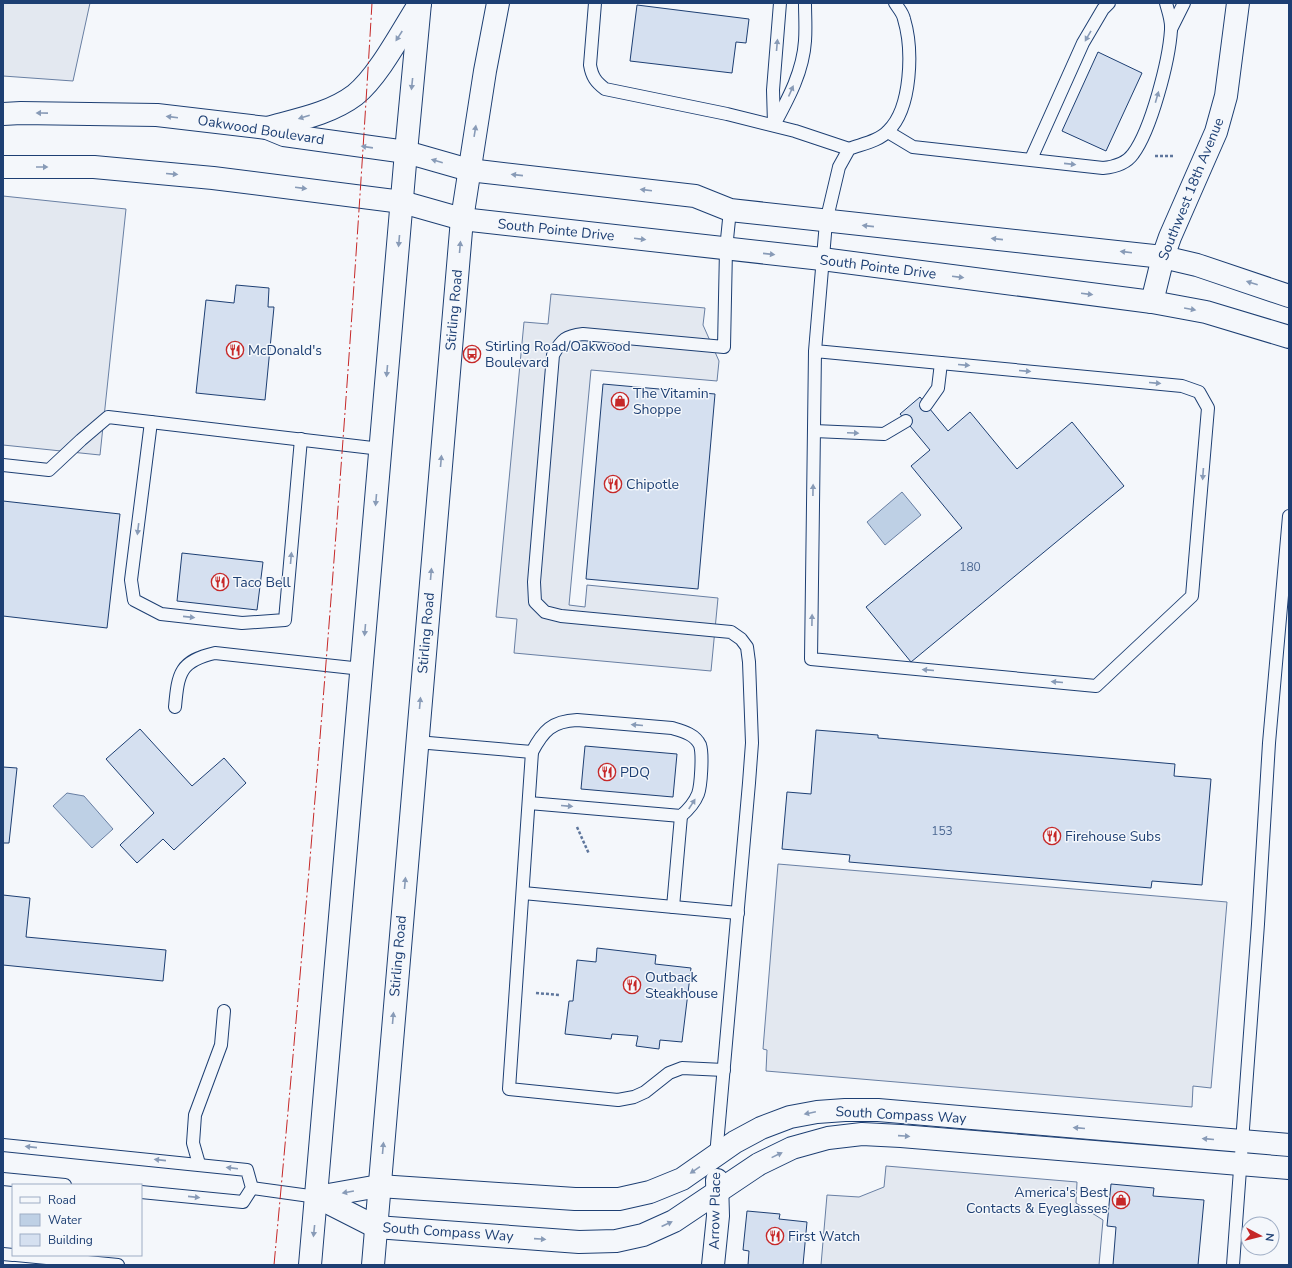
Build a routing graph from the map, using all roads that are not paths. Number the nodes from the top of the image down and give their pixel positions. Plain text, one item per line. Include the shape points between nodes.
1 (420, 3) edge
2 (498, 3) edge
3 (595, 3) edge
4 (780, 3) edge
5 (805, 3) edge
6 (895, 3) edge
7 (1109, 3) edge
8 (1166, 3) edge
9 (1184, 3) edge
10 (1238, 3) edge
11 (1171, 29) junction
12 (3, 114) edge
13 (774, 125) junction
14 (267, 128) junction
15 (888, 132) junction
16 (849, 149) junction
17 (406, 152) junction
18 (1031, 160) junction
19 (3, 167) edge
20 (469, 170) junction
21 (402, 202) junction
22 (730, 210) junction
23 (462, 219) junction
24 (826, 222) junction
25 (726, 249) junction
26 (1163, 257) junction
27 (822, 260) junction
28 (1289, 296) edge
29 (1152, 302) junction
30 (1289, 337) edge
31 (815, 351) junction
32 (941, 363) junction
33 (926, 404) dead end
34 (906, 421) dead end
35 (151, 422) junction
36 (814, 431) junction
37 (301, 439) junction
38 (380, 449) junction
39 (3, 465) edge
40 (1289, 516) edge
41 (362, 669) junction
42 (175, 707) dead end
43 (416, 742) junction
44 (532, 752) junction
45 (529, 803) junction
46 (681, 816) junction
47 (522, 893) junction
48 (673, 907) junction
49 (738, 913) junction
50 (224, 1011) dead end
51 (724, 1070) junction
52 (1242, 1142) junction
53 (3, 1145) edge
54 (1289, 1145) edge
55 (716, 1156) junction
56 (199, 1164) junction
57 (1241, 1164) junction
58 (1289, 1168) edge
59 (3, 1179) edge
60 (55, 1184) edge
61 (379, 1186) junction
62 (252, 1188) junction
63 (142, 1192) edge
64 (717, 1192) junction
65 (317, 1197) junction
66 (376, 1227) junction
67 (26, 1256) edge
68 (118, 1265) edge
69 (310, 1265) edge
70 (373, 1265) edge
71 (713, 1265) edge
72 (1233, 1265) edge

1 -> 14 street via 370,80 354,95 326,110
1 -> 17 street
20 -> 2 street, Stirling Road
3 - 13 lane via 591,75 605,90
13 -> 4 lane via 773,90
13 -> 5 lane via 792,91 801,66 805,41
6 - 15 lane via 904,18 909,65 906,94 899,117
7 -> 18 lane via 1083,43
8 - 11 lane
9 - 11 lane
10 - 26 street, Southwest 18th Avenue via 1226,96 1216,132
18 -> 11 lane via 1103,168 1123,163 1133,155 1145,133 1153,110 1163,76
14 -> 12 street, Oakwood Boulevard via 157,115 21,112
13 - 16 lane
17 -> 14 street, Oakwood Boulevard via 284,134
15 - 16 lane via 875,140
15 - 18 lane via 913,147
16 - 24 lane via 839,167
20 -> 17 street, Oakwood Boulevard
17 - 21 street
19 -> 21 street via 94,167 213,178
22 -> 20 street via 695,196
20 - 23 street, Stirling Road
21 - 23 street
21 -> 38 street
22 - 24 street
22 - 25 lane
23 -> 25 street, South Pointe Drive
43 -> 23 street, Stirling Road
26 -> 24 street
24 - 27 lane
25 -> 27 street, South Pointe Drive
25 - 49 lane via 724,347 584,334 570,335 560,342 553,355 534,582 535,602 545,612 561,616 731,632 741,639 746,647 749,662 752,743
28 -> 26 street via 1198,265
26 - 29 street, Southwest 18th Avenue
27 -> 29 street, South Pointe Drive
27 - 31 lane
29 -> 30 street, South Pointe Drive via 1206,312
31 - 32 lane
31 - 36 lane
32 - 33 lane via 938,388
32 -> 36 lane via 1182,386 1199,392 1208,408 1192,596 1096,686 811,659
36 -> 34 lane via 884,434
35 - 37 lane
35 -> 37 lane via 131,580 134,600 161,614 242,623 285,620
35 - 39 lane via 108,417 49,470
37 - 38 lane
38 -> 41 street
40 - 52 lane via 1269,743
41 - 42 lane via 215,652 198,657 182,670
41 - 65 street
43 - 44 lane
61 -> 43 street, Stirling Road
44 - 45 lane
46 -> 44 lane via 690,808 698,793 702,756 700,745 685,731 577,720 562,721 549,728
45 -> 46 lane
45 - 47 lane
46 - 48 lane
47 - 48 lane
47 - 51 lane via 508,1089 618,1100 640,1095 669,1073 682,1068
48 - 49 lane
49 - 51 lane
50 - 56 lane via 221,1045 195,1115 193,1143
51 - 55 lane
52 - 54 street, South Compass Way
52 -> 55 street, South Compass Way via 878,1110 845,1110 797,1116 760,1128
52 - 57 lane
56 -> 53 lane
55 -> 61 street, South Compass Way via 682,1179 650,1192 619,1199 575,1199
55 - 64 street, Arrow Place
62 -> 56 lane via 247,1170
57 - 58 street, South Compass Way
64 -> 57 street, South Compass Way via 759,1164 792,1148 828,1138 862,1134
57 - 72 lane
59 - 60 lane
61 -> 65 street, South Compass Way
61 - 66 street, Stirling Road
63 -> 62 lane via 243,1202
62 - 65 lane
66 -> 64 street, South Compass Way via 579,1242 616,1241 643,1235 674,1221
64 - 71 street, Arrow Place via 718,1216
65 - 66 street, South Compass Way
65 -> 69 street
66 - 70 street, Stirling Road
67 - 68 lane

